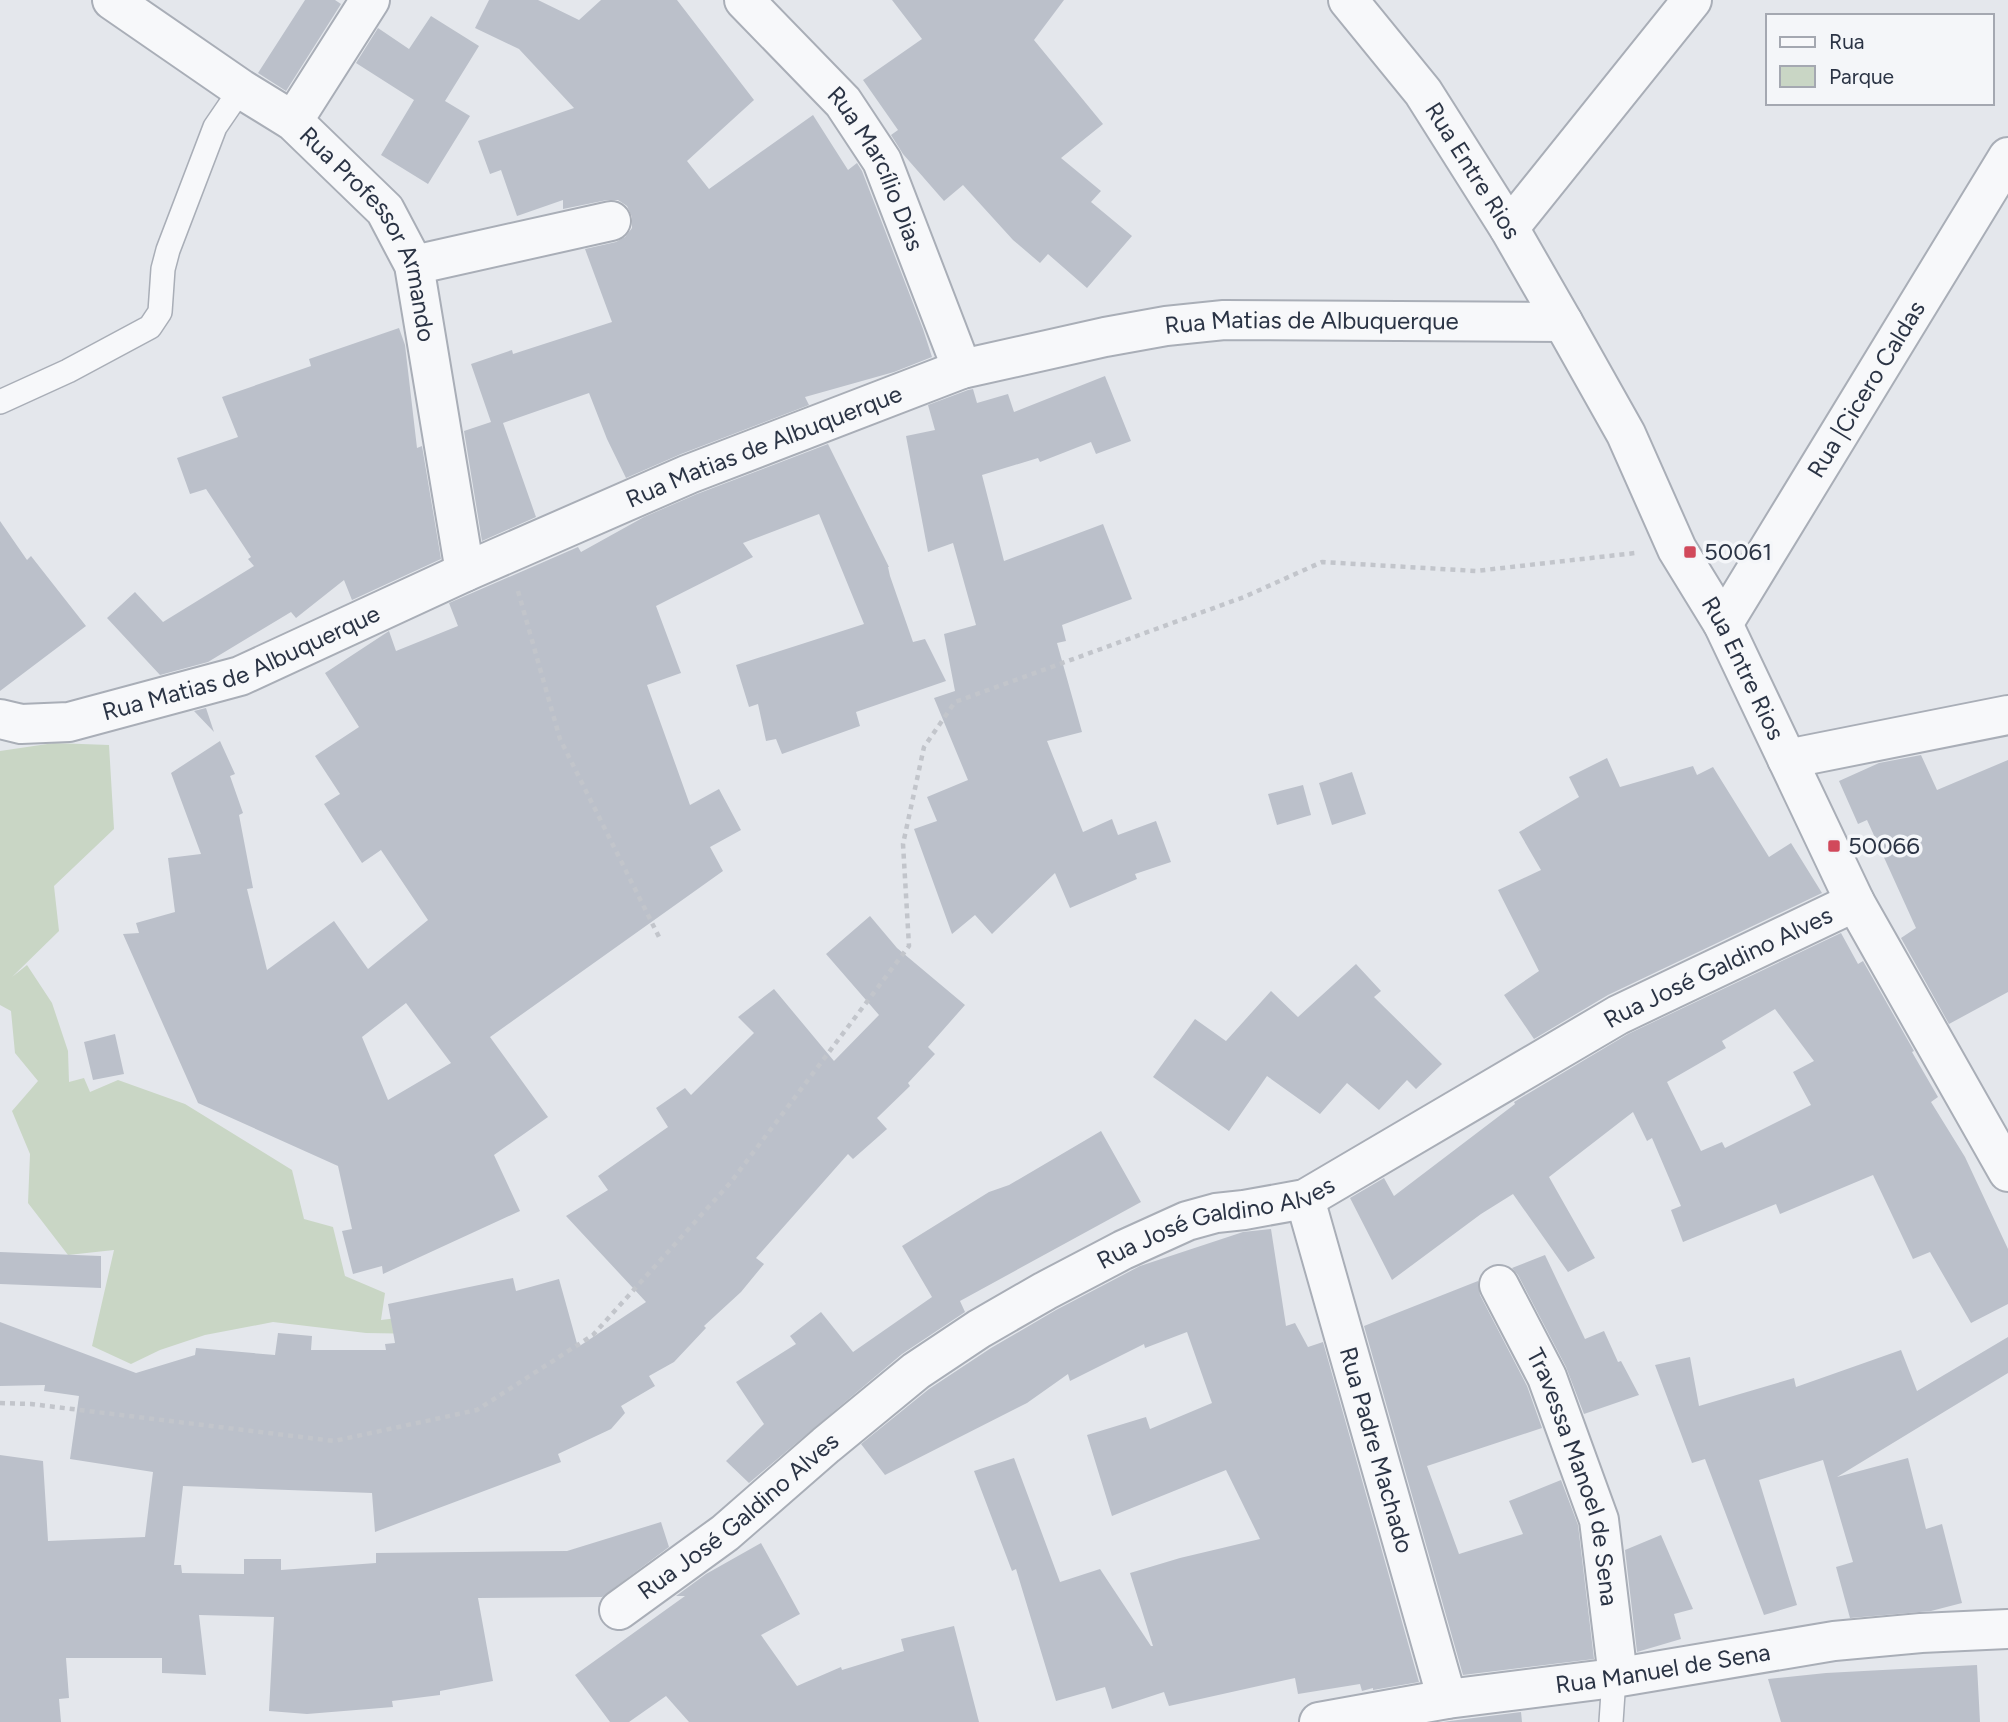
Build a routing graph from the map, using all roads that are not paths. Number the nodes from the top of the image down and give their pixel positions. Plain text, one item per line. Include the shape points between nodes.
1 (112, 0) edge
2 (370, 0) edge
3 (744, 0) edge
4 (1348, 0) edge
5 (1692, 0) edge
6 (241, 89) junction
7 (293, 121) junction
8 (2008, 157) edge
9 (611, 221) dead end
10 (1509, 228) junction
11 (414, 265) junction
12 (1563, 322) junction
13 (962, 369) junction
14 (0, 402) edge
15 (465, 572) junction
16 (1723, 624) junction
17 (2008, 715) edge
18 (0, 719) edge
19 (1787, 759) junction
20 (1856, 902) junction
21 (2008, 1171) edge
22 (1305, 1199) junction
23 (1499, 1285) dead end
24 (619, 1610) dead end
25 (2008, 1629) edge
26 (1616, 1678) junction
27 (1447, 1699) junction
28 (1319, 1722) edge
29 (1611, 1722) edge

1 - 6 street, Rua Professor Armando
2 - 7 street
3 - 13 street, Rua Marcílio Dias via 843,102 882,161
4 - 10 street, Rua Entre Rios via 1423,92
5 - 10 street
6 - 7 street, Rua Professor Armando
6 - 14 lane via 215,127 163,269 160,312 149,327
7 - 11 street, Rua Professor Armando via 385,210
8 - 16 street, Rua |Cicero Caldas
9 - 11 street
10 - 12 street, Rua Entre Rios
11 - 15 street, Rua Professor Armando
12 - 13 street, Rua Matias de Albuquerque via 1224,320 1105,337
12 - 16 street, Rua Entre Rios via 1626,434 1677,549
13 - 15 street, Rua Matias de Albuquerque via 689,474
15 - 18 street, Rua Matias de Albuquerque via 240,676 69,722 22,724
16 - 19 street, Rua Entre Rios
17 - 19 street
19 - 20 street, Rua Entre Rios
20 - 21 street, Rua Entre Rios
20 - 22 street, Rua José Galdino Alves via 1618,1014
22 - 24 street, Rua José Galdino Alves via 1188,1221 1078,1273 979,1329 916,1371 725,1533
22 - 27 street, Rua Padre Machado
23 - 26 street, Travessa Manoel de Sena via 1546,1377 1599,1520
25 - 26 street, Rua Manuel de Sena via 1834,1641
26 - 27 street, Rua Manuel de Sena
26 - 29 lane
27 - 28 street, Rua Manuel de Sena

